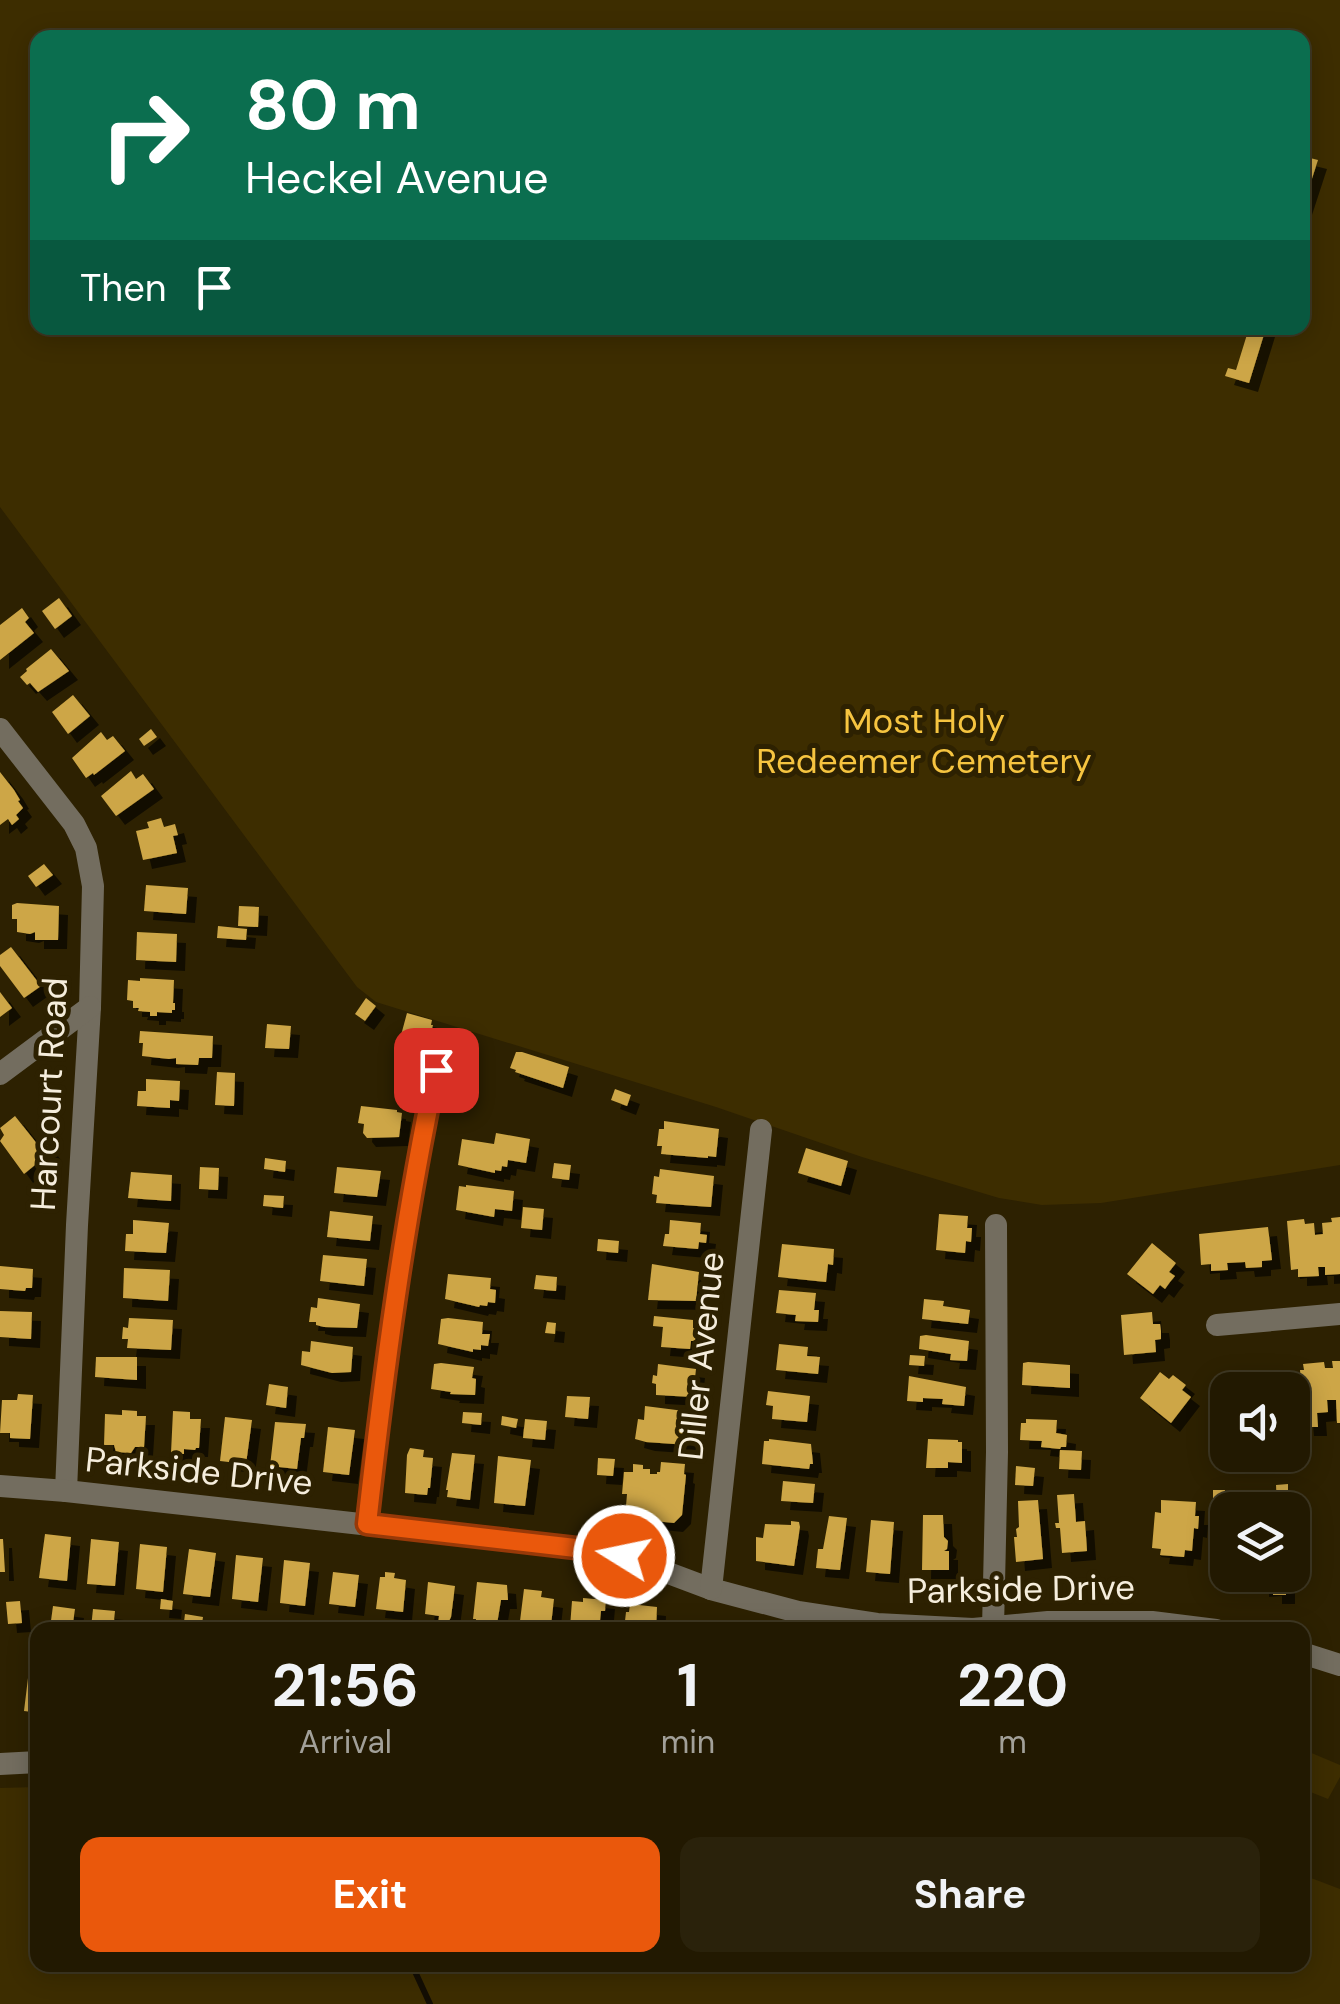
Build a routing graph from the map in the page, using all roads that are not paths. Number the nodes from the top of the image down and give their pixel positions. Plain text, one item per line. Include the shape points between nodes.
1 (0, 728) edge
2 (90, 1007) junction
3 (436, 1070) dead end
4 (0, 1074) edge
5 (761, 1130) dead end
6 (996, 1226) dead end
7 (1340, 1314) edge
8 (1217, 1325) dead end
9 (0, 1486) edge
10 (66, 1491) junction
11 (367, 1524) junction
12 (711, 1589) junction
13 (796, 1621) edge
14 (993, 1622) edge
15 (1048, 1622) edge
16 (1152, 1622) edge
17 (1310, 1656) edge
18 (1340, 1666) edge
19 (30, 1762) edge
20 (0, 1764) edge

1 - 2 street, Harcourt Road via 86,848 92,886
2 - 4 street
2 - 10 street, Harcourt Road
3 - 11 street via 414,1172
5 - 12 street, Diller Avenue
6 - 14 street
7 - 8 street
9 - 10 street, Parkside Drive
10 - 11 street, Parkside Drive
11 - 12 street, Parkside Drive via 593,1550
12 - 13 street, Parkside Drive
15 - 16 street, Parkside Drive
17 - 18 street
19 - 20 street

